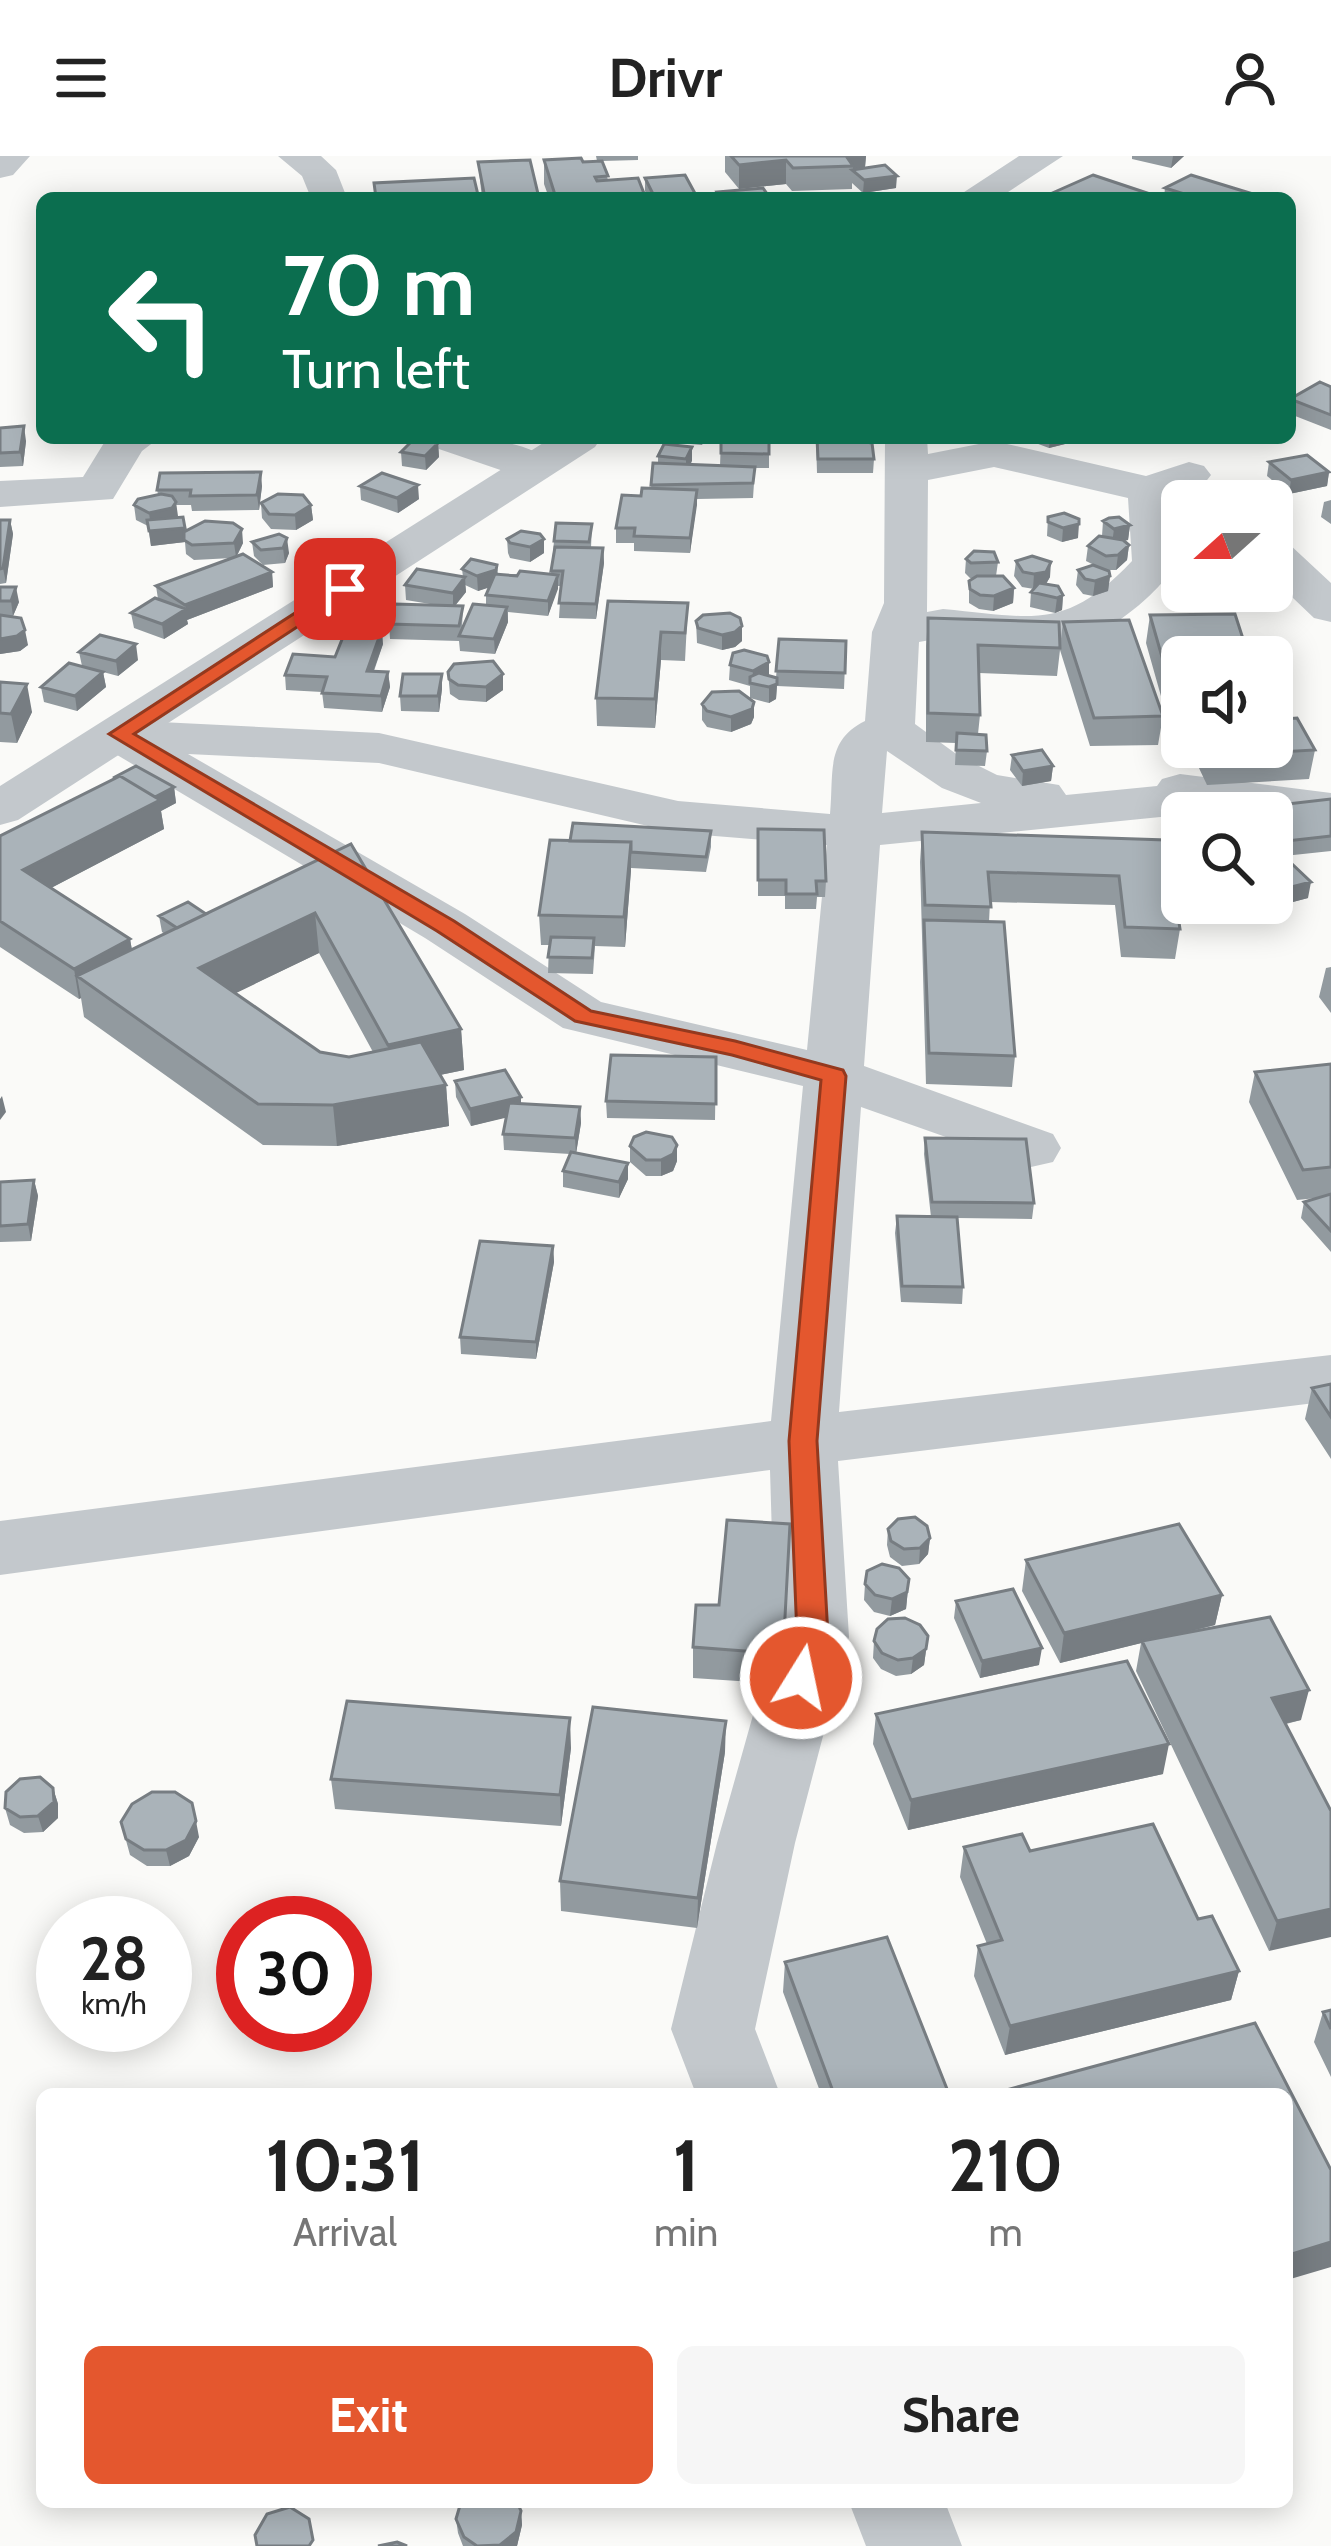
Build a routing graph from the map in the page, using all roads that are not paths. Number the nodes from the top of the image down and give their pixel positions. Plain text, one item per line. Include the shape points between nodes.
1 (12, 156) edge
2 (296, 156) edge
3 (1045, 156) edge
4 (0, 167) edge
5 (326, 192) edge
6 (983, 192) edge
7 (125, 444) edge
8 (466, 444) edge
9 (570, 444) edge
10 (1153, 444) edge
11 (904, 455) edge
12 (533, 467) junction
13 (1179, 480) edge
14 (1161, 485) edge
15 (0, 494) edge
16 (1161, 548) edge
17 (1293, 573) edge
18 (1331, 608) edge
19 (896, 632) junction
20 (890, 728) junction
21 (119, 734) junction
22 (1198, 792) edge
23 (1161, 801) edge
24 (1293, 804) edge
25 (0, 809) edge
26 (1331, 809) edge
27 (854, 832) junction
28 (834, 1076) junction
29 (1031, 1148) edge
30 (1331, 1378) edge
31 (803, 1441) junction
32 (0, 1548) edge
33 (736, 2088) edge
34 (899, 2508) edge
35 (914, 2546) edge

1 - 4 street
2 - 5 street via 317,170
3 - 6 street
7 - 15 street via 97,490
8 - 12 street
9 - 12 street
10 - 13 street
11 - 14 street via 994,454
11 - 19 street via 908,603
12 - 21 street
16 - 19 street via 1119,602 1054,633 943,623
17 - 18 street
19 - 20 street
20 - 22 street via 937,767 1016,798 1161,787
20 - 27 street via 862,742
21 - 25 street
21 - 27 street via 380,748 678,817
21 - 28 street via 583,1016
23 - 27 street
24 - 26 street
27 - 28 street
28 - 29 street
28 - 31 street
30 - 31 street
31 - 32 street
31 - 33 street via 812,1636 713,2030
34 - 35 street

